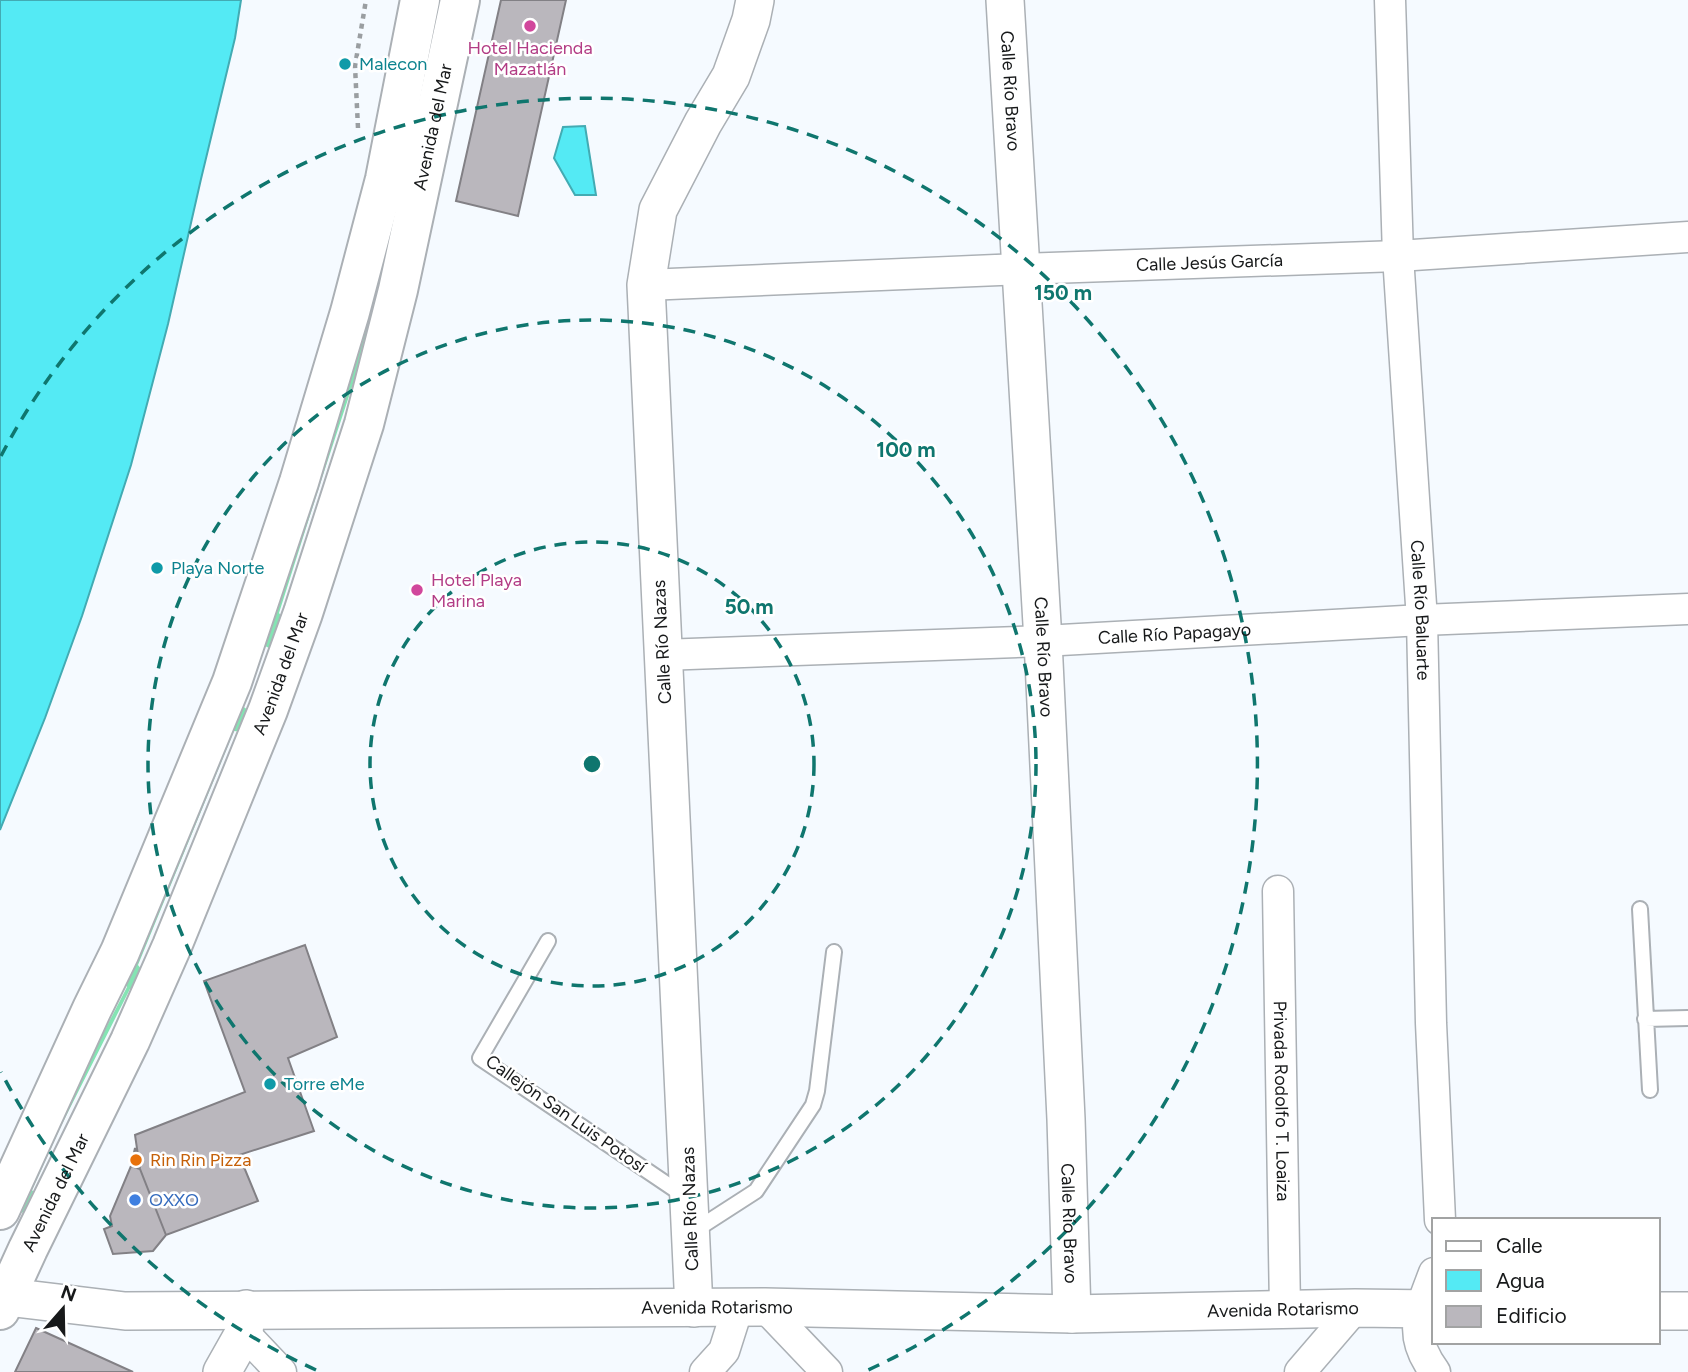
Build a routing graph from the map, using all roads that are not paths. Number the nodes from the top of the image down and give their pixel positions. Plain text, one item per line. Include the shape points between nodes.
1 (420, 0) edge
2 (460, 0) edge
3 (755, 0) edge
4 (1004, 0) edge
5 (1390, 0) edge
6 (1688, 237) edge
7 (1398, 256) junction
8 (1021, 269) junction
9 (646, 285) junction
10 (1688, 609) edge
11 (1422, 620) junction
12 (1043, 641) junction
13 (662, 655) junction
14 (1278, 891) dead end
15 (1640, 909) dead end
16 (548, 941) dead end
17 (834, 952) dead end
18 (1688, 1018) edge
19 (1645, 1019) junction
20 (1650, 1090) dead end
21 (0, 1210) edge
22 (690, 1217) junction
23 (1440, 1218) edge
24 (1432, 1283) edge
25 (2, 1301) edge
26 (751, 1307) junction
27 (694, 1308) junction
28 (1355, 1308) junction
29 (1427, 1309) edge
30 (1285, 1310) junction
31 (1660, 1311) edge
32 (1688, 1311) edge
33 (1072, 1314) junction
34 (245, 1321) junction
35 (222, 1372) edge
36 (281, 1372) edge
37 (705, 1372) edge
38 (827, 1372) edge
39 (1300, 1372) edge
40 (1435, 1372) edge

1 - 21 main road, Avenida del Mar via 385,179 350,312 232,682 120,952
2 - 25 main road, Avenida del Mar via 365,424 303,613 172,946
3 - 9 street, Calle Río Nazas via 731,76 658,210
4 - 8 street, Calle Río Bravo
5 - 7 street, Calle Río Baluarte
6 - 7 street, Calle Jesús García
7 - 8 street, Calle Jesús García
7 - 11 street, Calle Río Baluarte
8 - 9 street, Calle Jesús García
8 - 12 street, Calle Río Bravo
9 - 13 street, Calle Río Nazas
10 - 11 street, Calle Río Papagayo
11 - 12 street, Calle Río Papagayo
11 - 23 street, Calle Río Baluarte
12 - 13 street, Calle Río Papagayo
12 - 33 street, Calle Río Bravo
13 - 22 street, Calle Río Nazas
14 - 30 street, Privada Rodolfo T. Loaiza
15 - 19 lane
16 - 22 lane, Callejón San Luis Potosí via 480,1058
17 - 22 lane via 813,1105 756,1191
18 - 19 lane
19 - 20 lane
22 - 27 street, Calle Río Nazas
24 - 29 street
25 - 34 street, Avenida Rotarismo
26 - 27 street, Avenida Rotarismo
26 - 33 street, Avenida Rotarismo
26 - 37 street
26 - 38 street
27 - 34 street, Avenida Rotarismo
28 - 29 street, Avenida Rotarismo
28 - 30 street, Avenida Rotarismo
28 - 39 street
29 - 40 street via 1417,1332 1424,1358
30 - 33 street, Avenida Rotarismo
31 - 32 street
34 - 35 street
34 - 36 street

